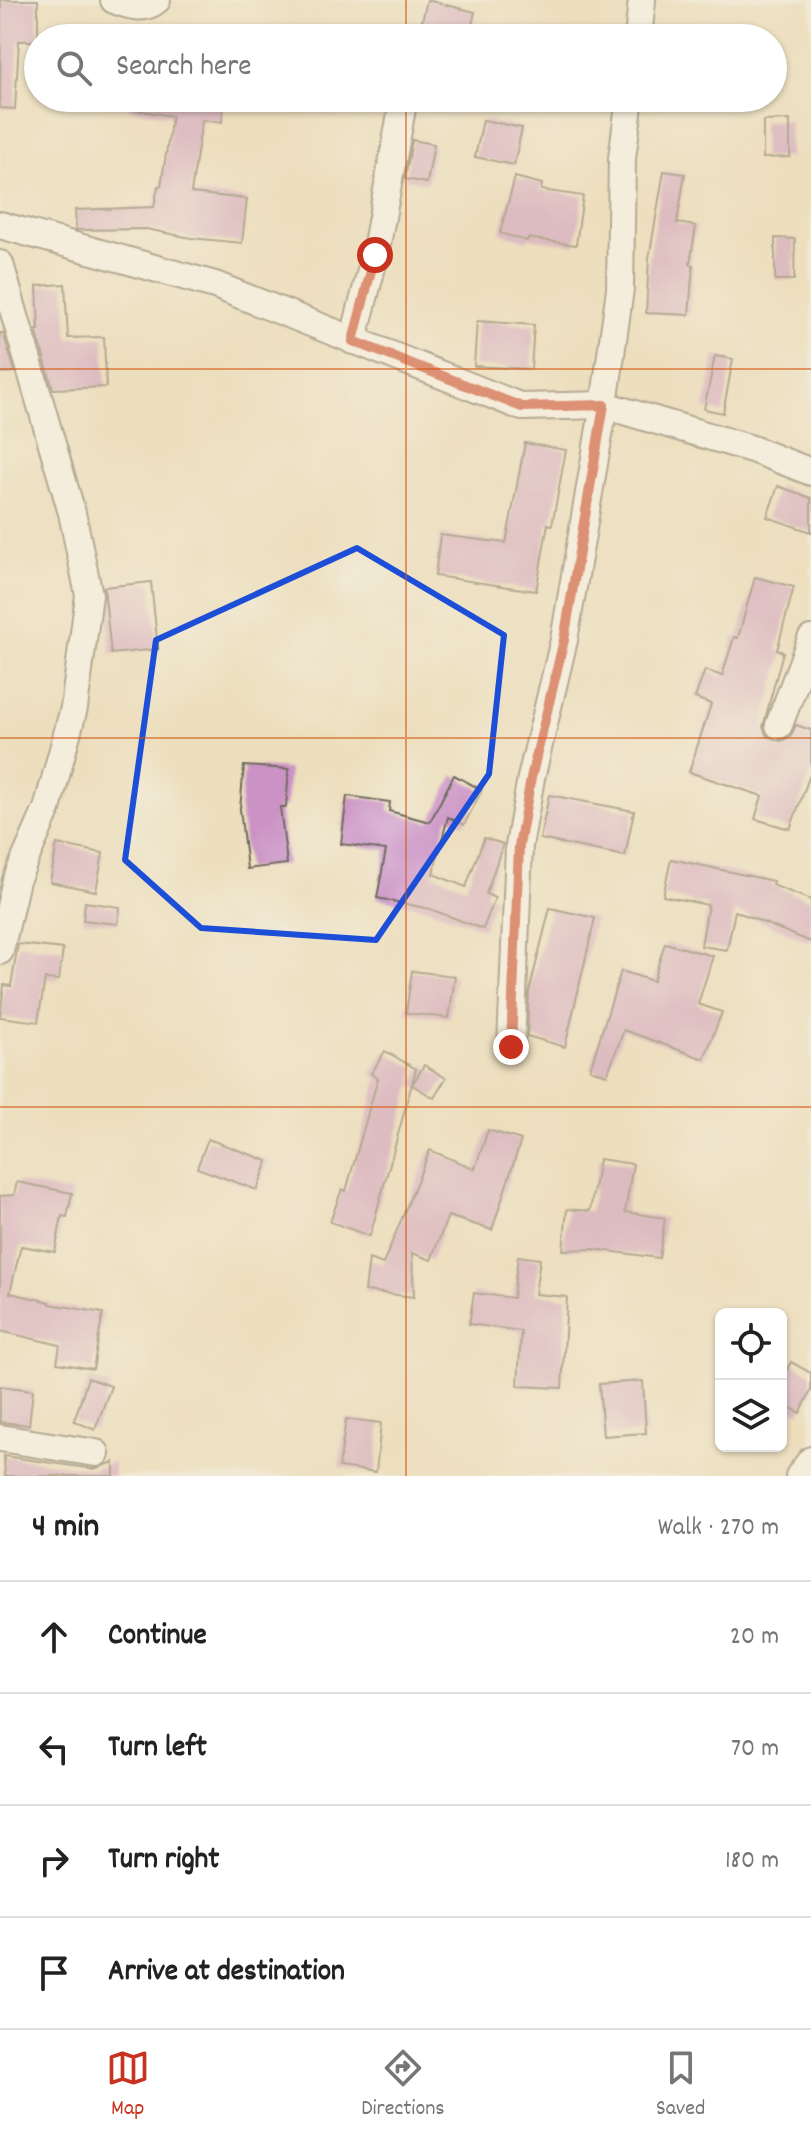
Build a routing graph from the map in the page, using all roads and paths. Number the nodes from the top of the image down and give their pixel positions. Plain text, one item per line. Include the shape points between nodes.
1 (114, 0) edge
2 (157, 0) edge
3 (642, 0) edge
4 (639, 24) edge
5 (401, 112) edge
6 (628, 112) edge
7 (0, 225) edge
8 (0, 264) edge
9 (353, 341) junction
10 (604, 405) junction
11 (811, 472) edge
12 (811, 639) edge
13 (779, 725) dead end
14 (0, 951) edge
15 (511, 1047) dead end
16 (0, 1438) edge
17 (96, 1453) dead end
18 (811, 1460) edge
19 (799, 1476) edge

1 - 2 street via 129,6 149,6
3 - 4 street
5 - 9 street
6 - 10 street via 622,158 620,289
7 - 9 street via 215,285
8 - 14 street via 72,513 89,595 74,708 47,809 16,880
9 - 10 street via 522,407
10 - 11 street
10 - 15 street via 564,640 519,846
12 - 13 street
16 - 17 street
18 - 19 street

